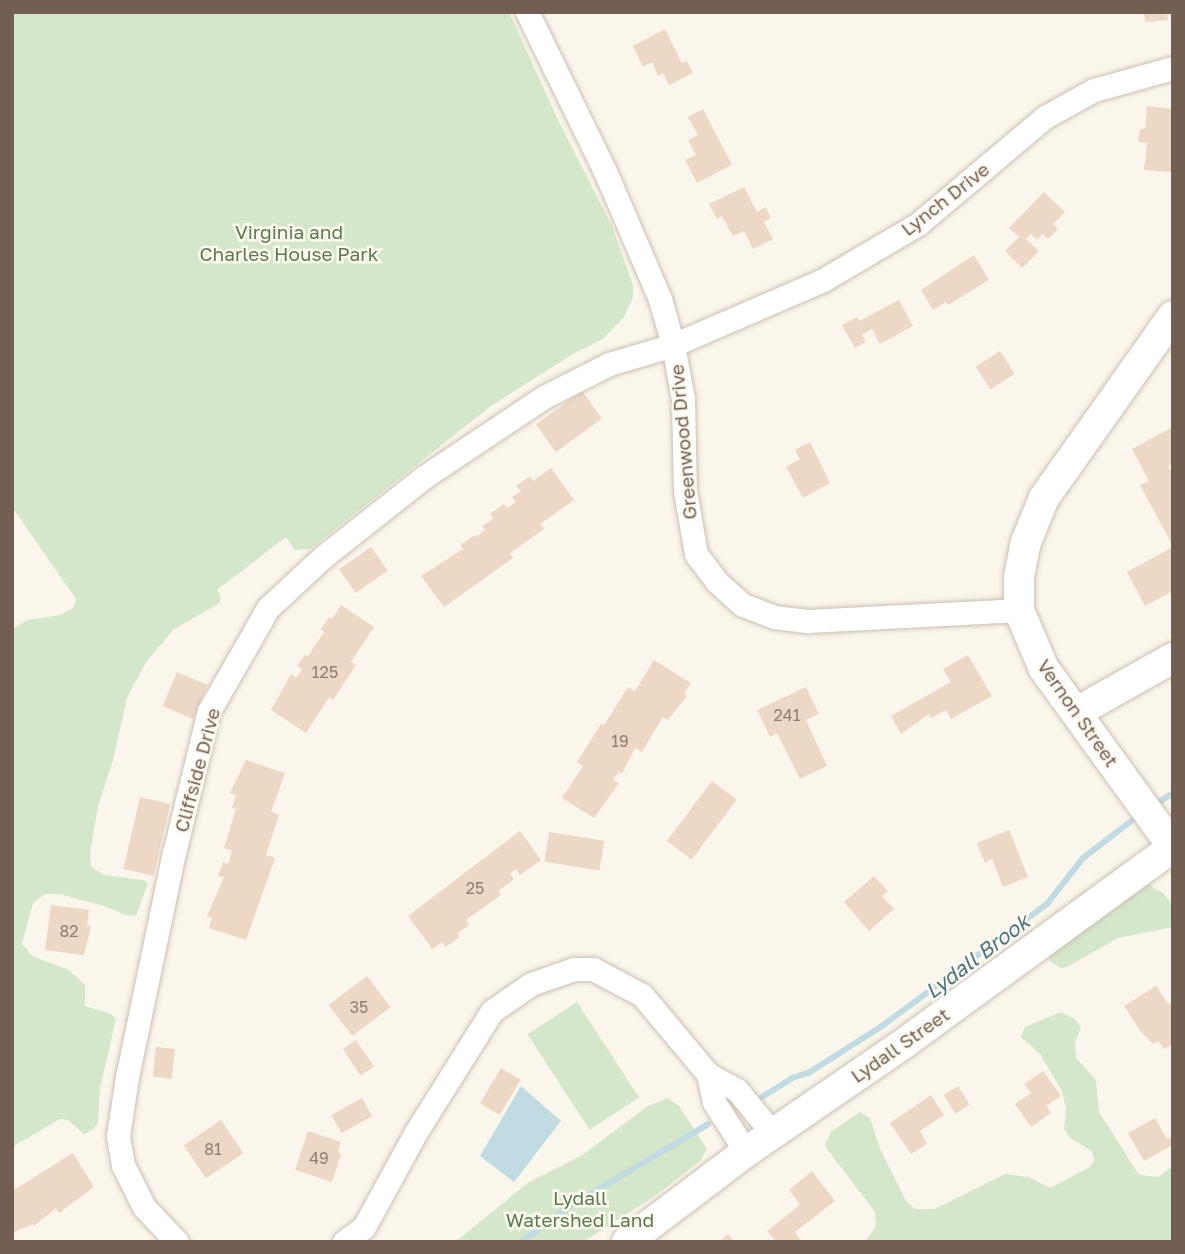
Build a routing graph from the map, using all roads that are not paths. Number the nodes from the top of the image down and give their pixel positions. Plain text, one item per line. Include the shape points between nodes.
1 (527, 12) edge
2 (1173, 68) edge
3 (1173, 316) edge
4 (673, 345) junction
5 (1019, 610) junction
6 (1173, 658) edge
7 (1077, 712) junction
8 (1173, 848) edge
9 (708, 1074) junction
10 (773, 1134) junction
11 (746, 1152) junction
12 (177, 1242) edge
13 (344, 1242) edge
14 (627, 1242) edge

1 - 4 street, Greenwood Drive via 641,249
2 - 4 street, Lynch Drive via 1094,90 1045,117 918,224 823,280
3 - 5 street, Vernon Street via 1044,498 1026,541
4 - 5 street, Greenwood Drive via 683,399 685,491 696,554 716,581 743,605 774,617 809,621
4 - 12 street, Cliffside Drive via 608,364 544,397 424,477 334,548 268,608 209,711 172,866 118,1136 124,1165 144,1207
5 - 7 street, Vernon Street via 1044,669
6 - 7 street
7 - 8 street, Vernon Street
8 - 10 street, Lydall Street
9 - 10 street via 744,1099
9 - 11 street via 713,1102
9 - 13 street via 642,995 593,969 574,969 531,984 492,1011 416,1132 364,1227
10 - 11 street, Lydall Street
11 - 14 street, Lydall Street

